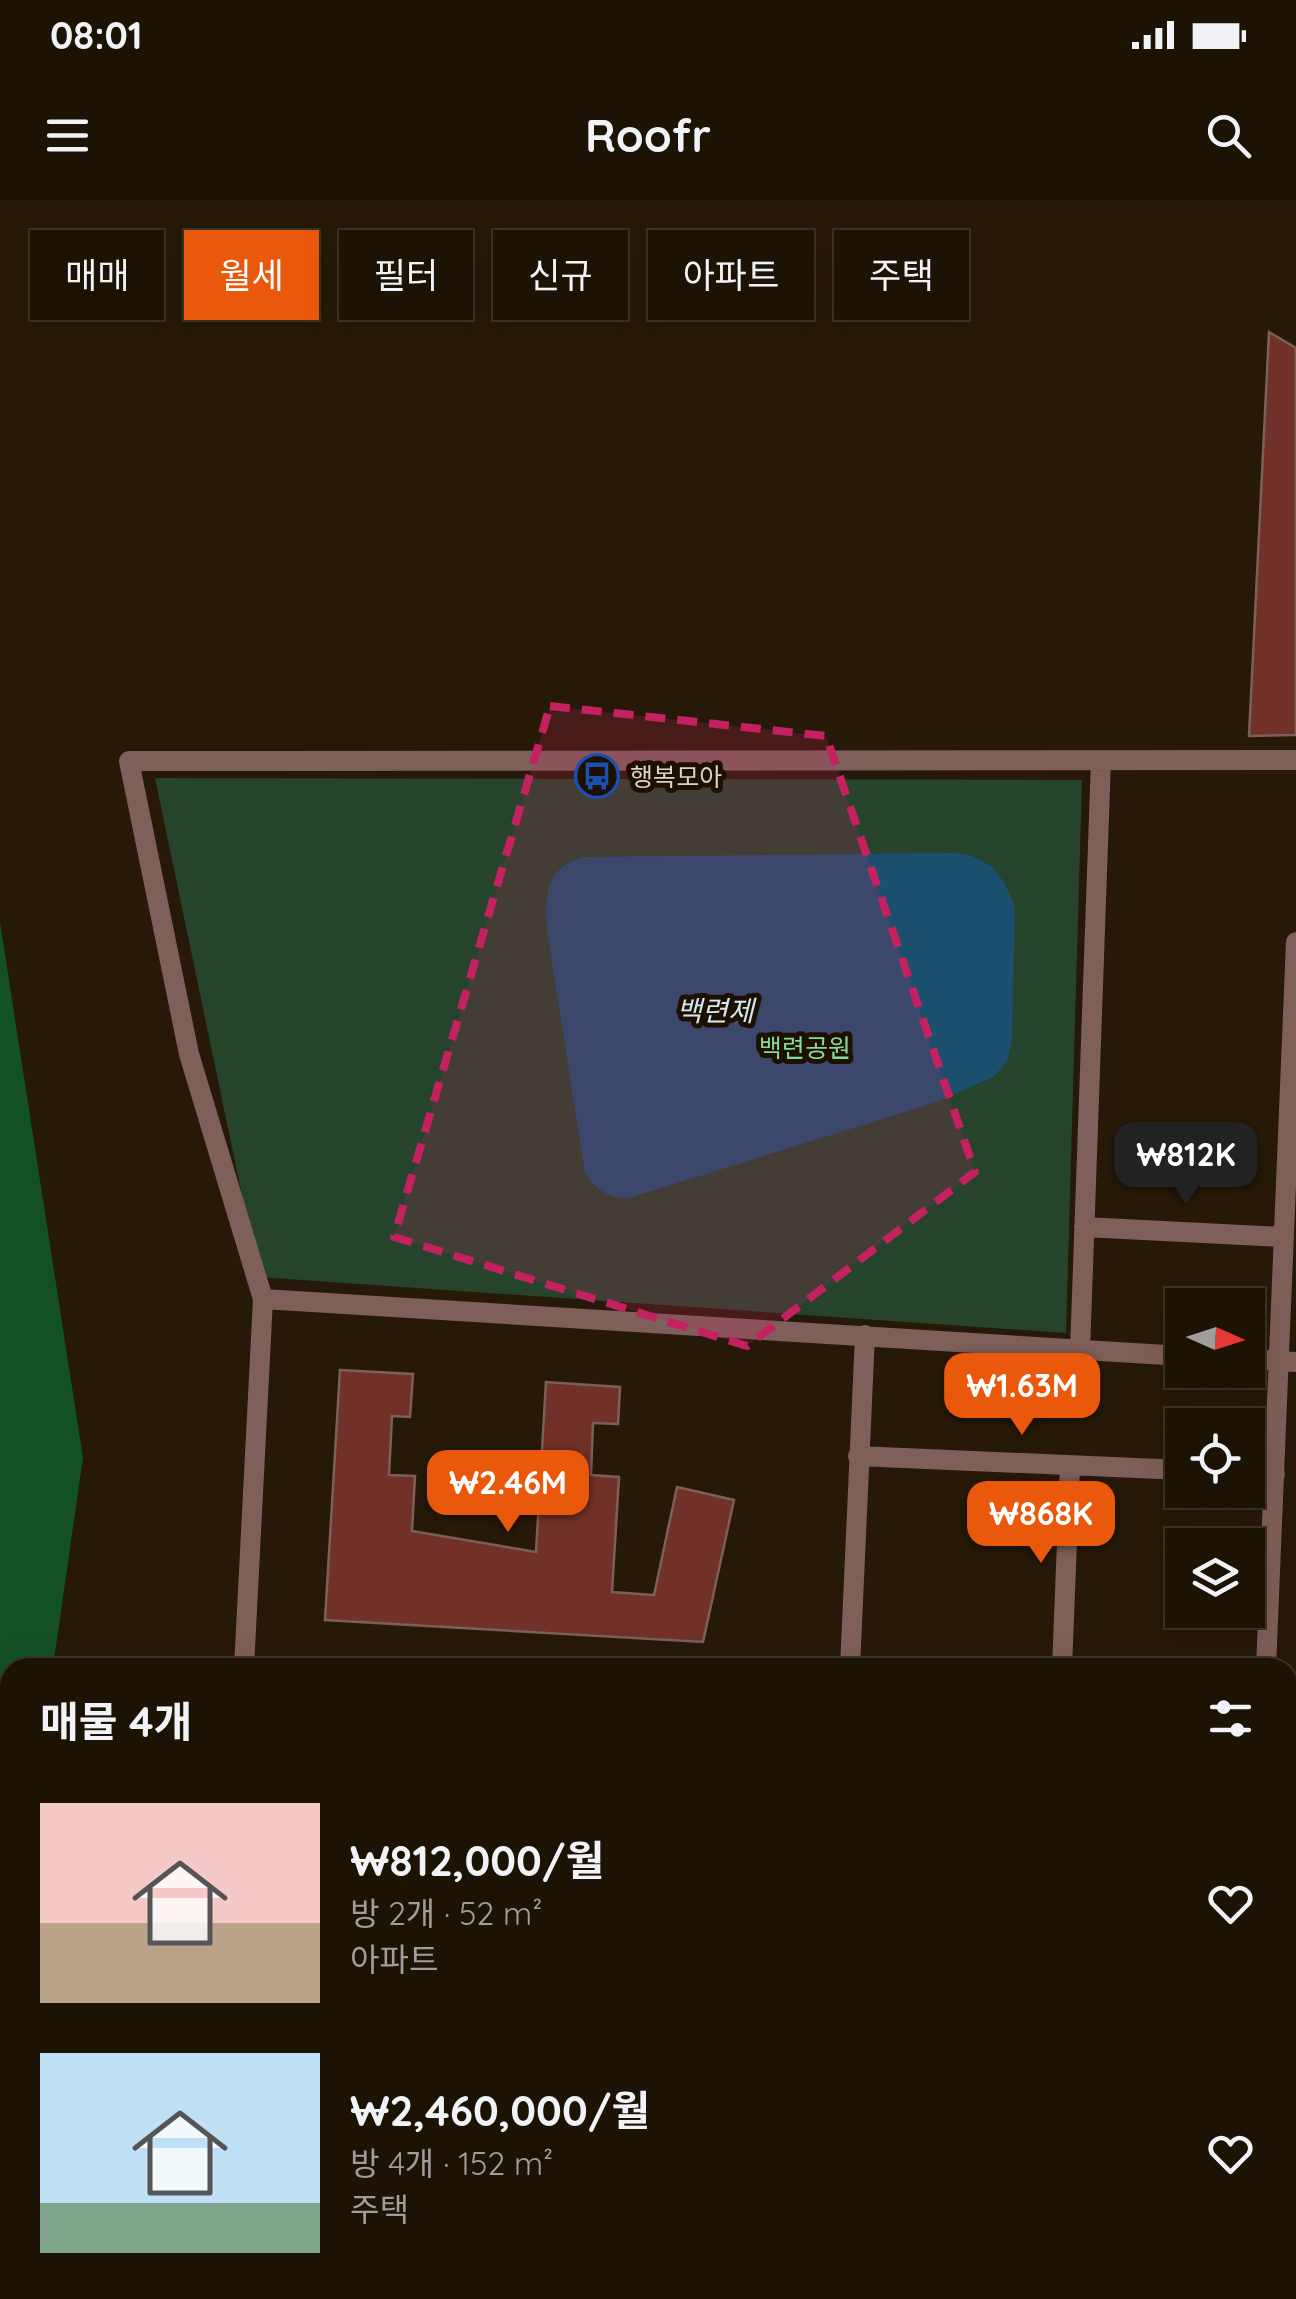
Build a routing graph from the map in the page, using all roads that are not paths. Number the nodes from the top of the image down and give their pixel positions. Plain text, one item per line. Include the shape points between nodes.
1 (1101, 760) junction
2 (1296, 760) edge
3 (1296, 942) edge
4 (1084, 1226) junction
5 (1284, 1237) junction
6 (263, 1299) junction
7 (865, 1336) junction
8 (1080, 1351) junction
9 (1165, 1355) edge
10 (1288, 1361) edge
11 (858, 1456) junction
12 (1070, 1466) junction
13 (1165, 1469) edge
14 (1265, 1474) edge
15 (1275, 1474) junction
16 (245, 1658) edge
17 (850, 1658) edge
18 (1062, 1658) edge
19 (1266, 1658) edge

1 - 2 street
1 - 4 street
1 - 6 street via 129,761 190,1054
3 - 5 street
4 - 5 street
4 - 8 street
5 - 10 street
6 - 7 street
6 - 16 street
7 - 8 street
7 - 11 street
8 - 9 street
10 - 15 street
11 - 12 street
11 - 17 street
12 - 13 street
12 - 18 street
14 - 15 street
15 - 19 street

